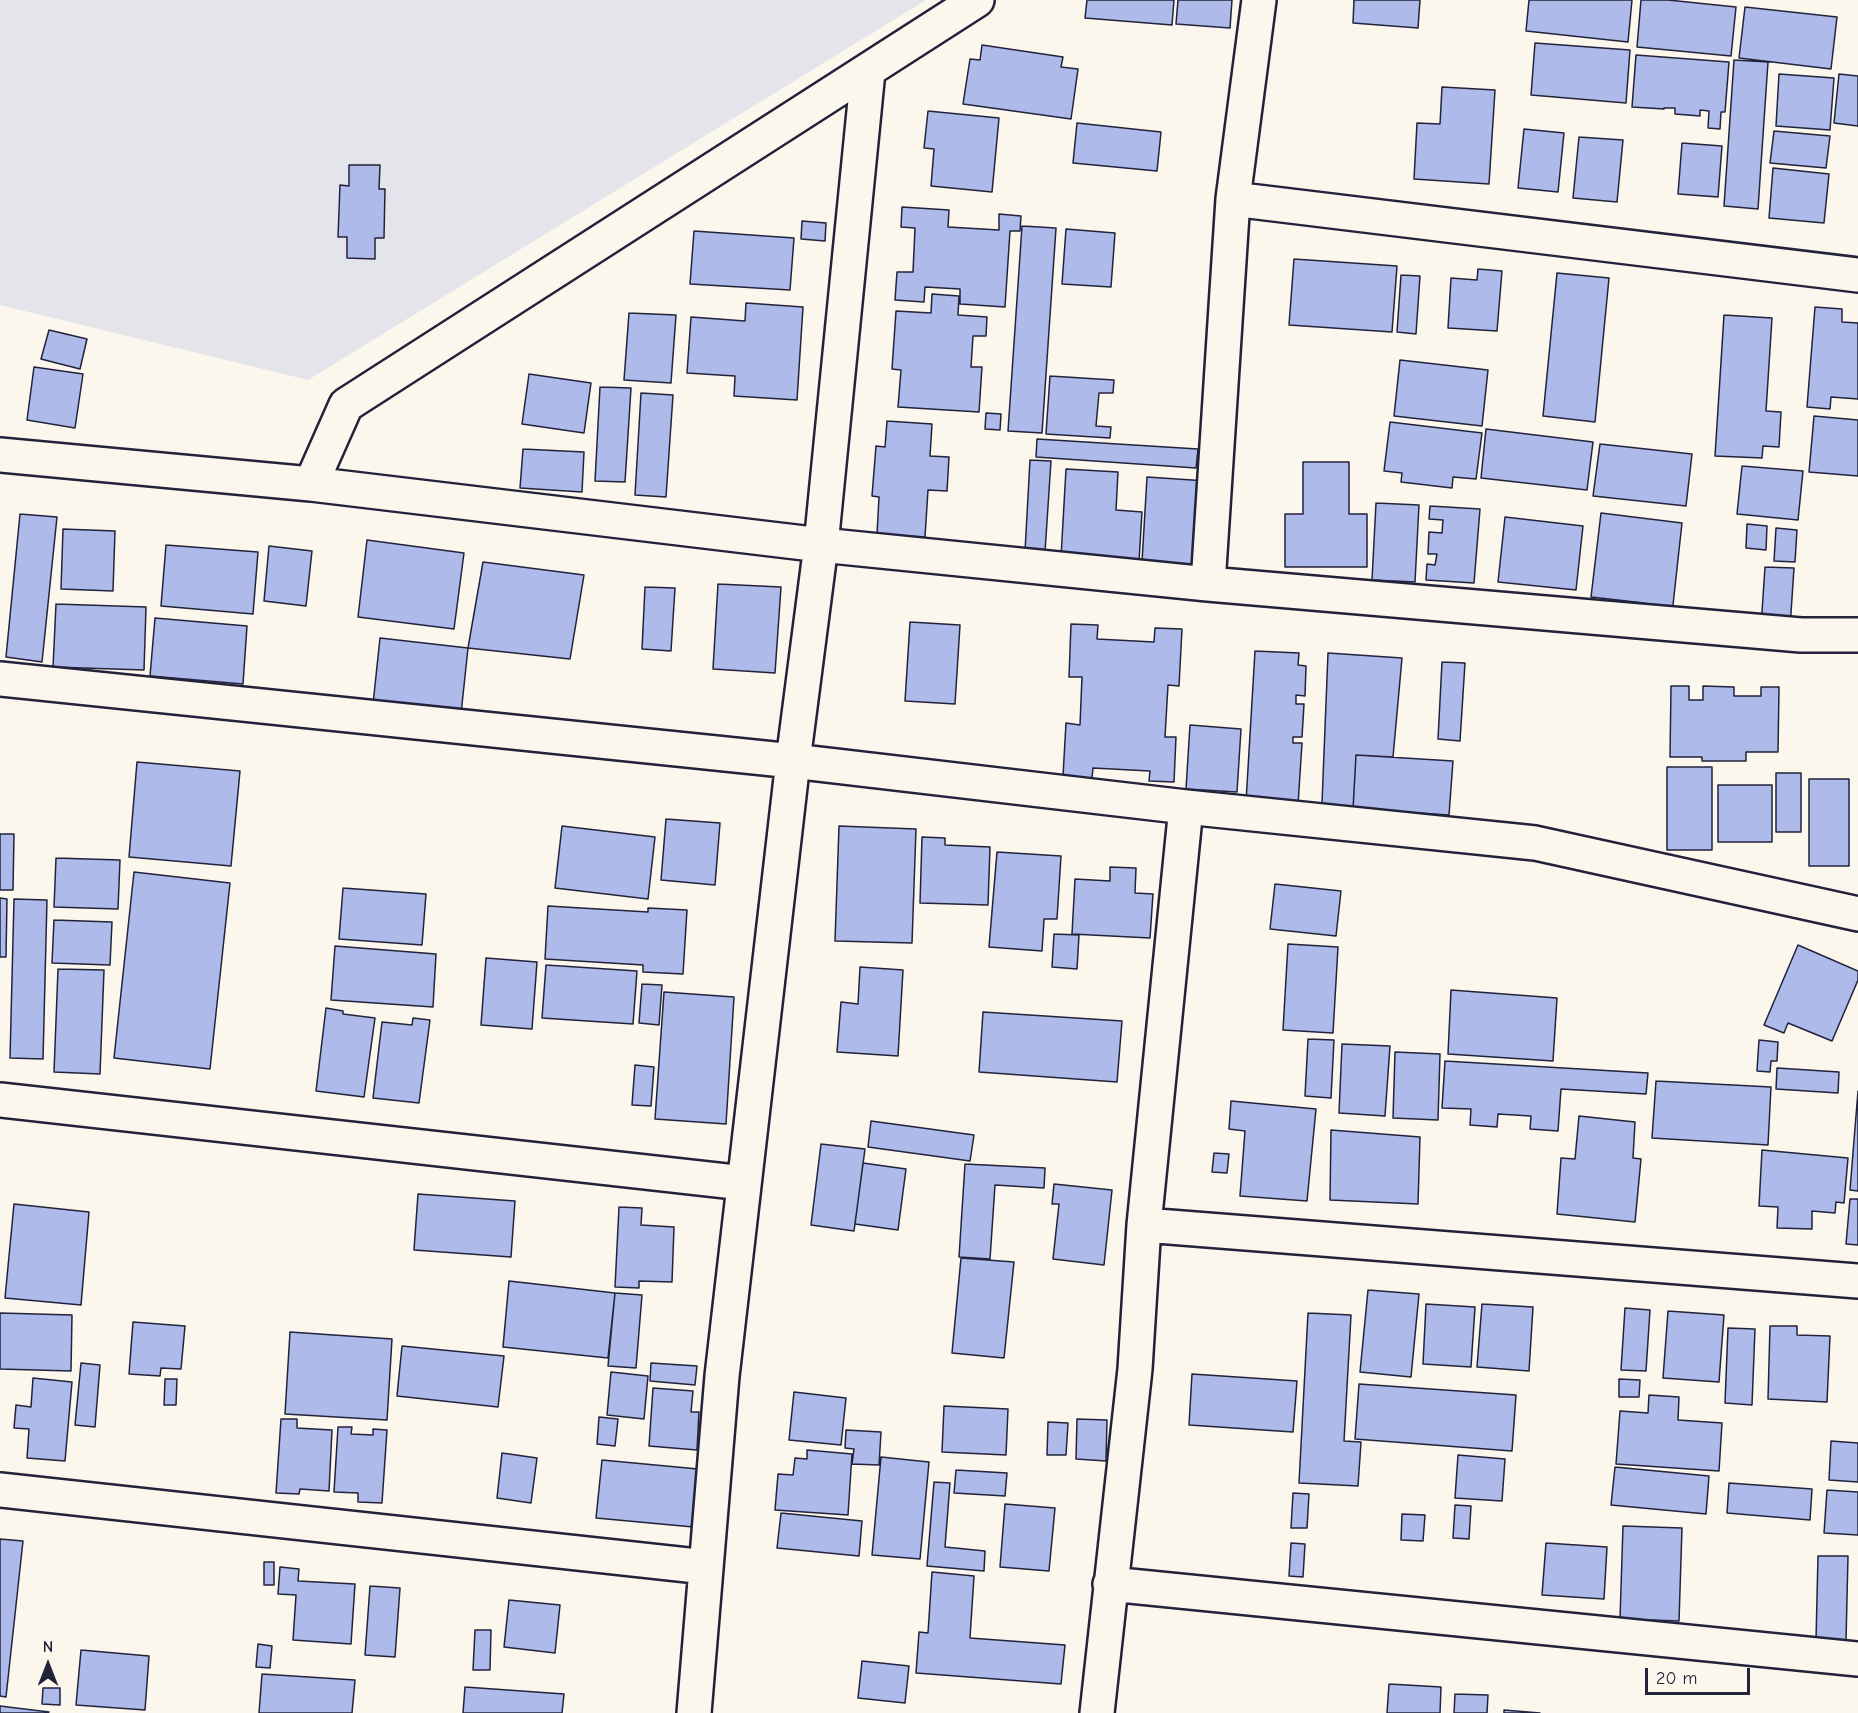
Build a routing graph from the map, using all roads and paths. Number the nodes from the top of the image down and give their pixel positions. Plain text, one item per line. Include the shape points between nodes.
1 (977, 0) edge
2 (1259, 0) edge
3 (868, 71) junction
4 (1233, 199) junction
5 (1858, 275) edge
6 (0, 455) edge
7 (311, 484) junction
8 (821, 545) junction
9 (1208, 584) junction
10 (1858, 635) edge
11 (0, 679) edge
12 (793, 761) junction
13 (1186, 807) junction
14 (1858, 914) edge
15 (0, 1100) edge
16 (744, 1183) junction
17 (1144, 1225) junction
18 (1858, 1281) edge
19 (0, 1490) edge
20 (706, 1568) junction
21 (1110, 1584) junction
22 (1858, 1659) edge
23 (694, 1713) edge
24 (1097, 1713) edge

1 - 3 street
2 - 4 street
3 - 7 street via 346,405
3 - 8 street
4 - 5 street
4 - 9 street
6 - 7 street
7 - 8 street
8 - 9 street
8 - 12 street
9 - 10 street via 1801,635
11 - 12 street
12 - 13 street
12 - 16 street
13 - 14 street via 1535,843
13 - 17 street
15 - 16 street
16 - 20 street
17 - 18 street
17 - 21 street via 1135,1369
19 - 20 street
20 - 23 street
21 - 22 street
21 - 24 street

